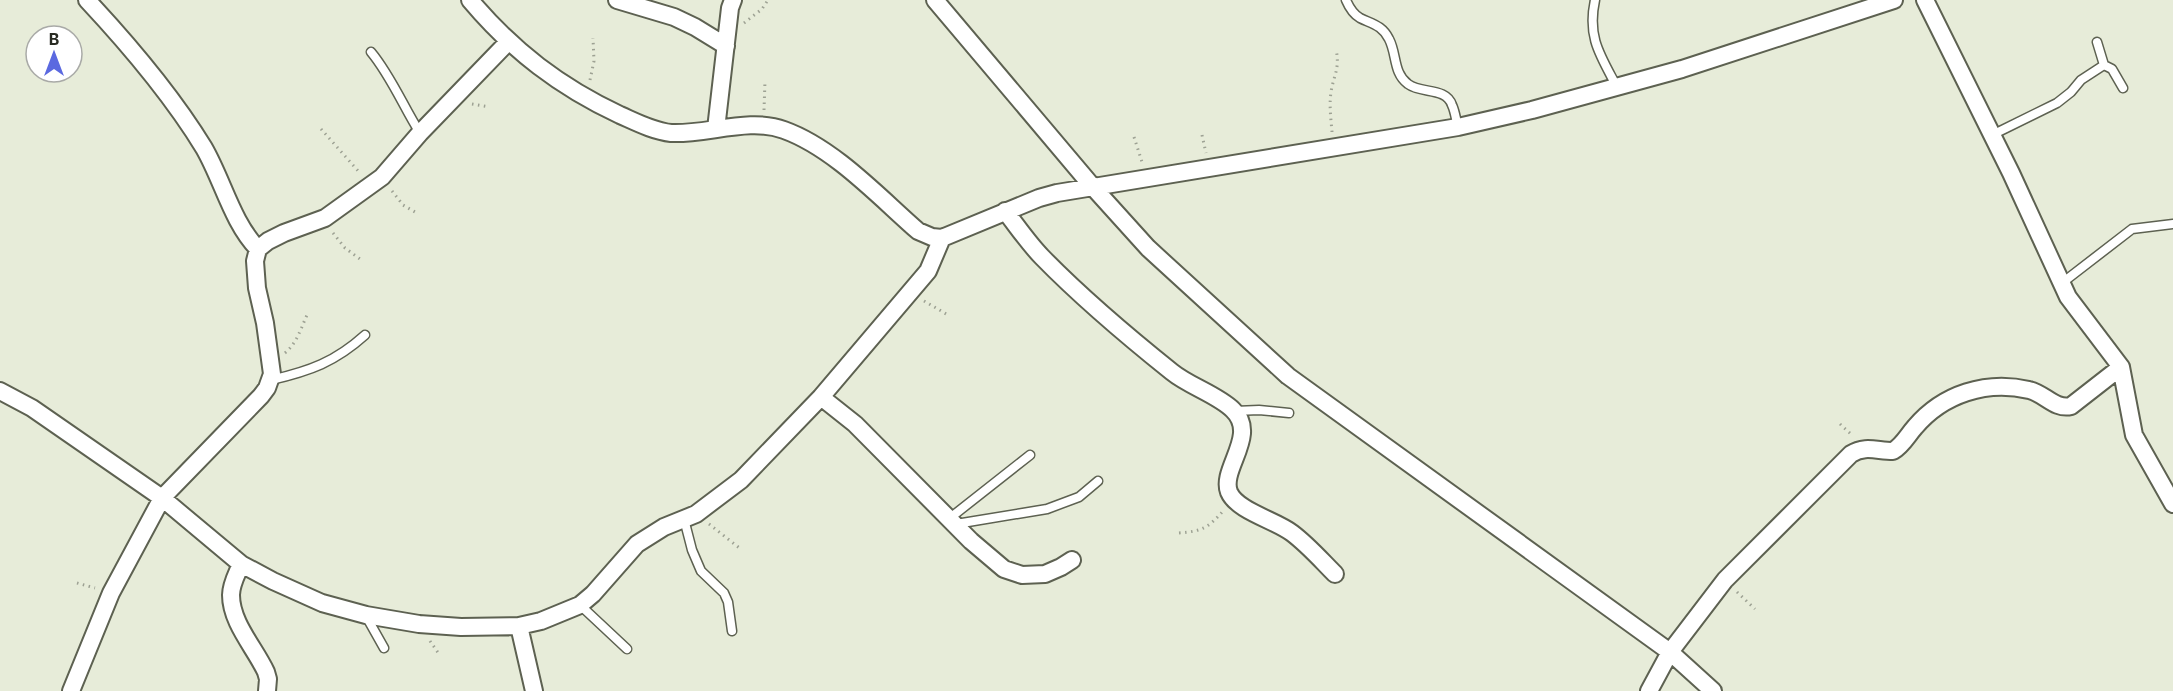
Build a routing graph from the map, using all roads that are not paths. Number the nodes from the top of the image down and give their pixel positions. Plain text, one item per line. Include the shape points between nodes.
1 (87, 0) edge
2 (470, 0) edge
3 (617, 0) edge
4 (733, 0) edge
5 (935, 0) edge
6 (1346, 0) edge
7 (1596, 0) edge
8 (1894, 0) edge
9 (1925, 0) edge
10 (727, 37) junction
11 (508, 42) junction
12 (2097, 42) dead end
13 (371, 51) dead end
14 (2104, 64) junction
15 (1617, 87) junction
16 (2123, 88) dead end
17 (1458, 127) junction
18 (716, 129) junction
19 (420, 133) junction
20 (1992, 135) junction
21 (1092, 186) junction
22 (1005, 211) junction
23 (2173, 224) edge
24 (942, 238) junction
25 (258, 249) junction
26 (2062, 283) junction
27 (365, 335) dead end
28 (2121, 367) junction
29 (271, 371) junction
30 (0, 391) edge
31 (821, 397) junction
32 (1234, 411) junction
33 (1289, 413) dead end
34 (1030, 454) dead end
35 (1098, 482) dead end
36 (162, 498) junction
37 (2173, 504) edge
38 (690, 517) junction
39 (952, 521) junction
40 (1072, 560) dead end
41 (241, 564) junction
42 (1335, 574) dead end
43 (580, 605) junction
44 (366, 615) junction
45 (519, 627) junction
46 (732, 631) dead end
47 (384, 648) dead end
48 (627, 649) dead end
49 (1670, 652) junction
50 (71, 691) edge
51 (267, 691) edge
52 (534, 691) edge
53 (1649, 691) edge
54 (1713, 691) edge

1 - 25 street via 122,36 182,113 216,169 241,226
2 - 11 street
3 - 10 street
4 - 10 street
5 - 21 street
6 - 17 lane via 1360,18 1381,28 1389,39 1399,75 1409,85 1440,93 1452,103
7 - 15 lane via 1592,16 1594,40
8 - 15 street
9 - 20 street
10 - 18 street
11 - 18 street via 554,79 646,127 672,133
11 - 19 street
12 - 14 lane
13 - 19 lane
14 - 16 lane via 2112,69
14 - 20 lane via 2057,103
15 - 17 street
17 - 21 street
18 - 24 street via 782,129 806,140 918,231
19 - 25 street via 376,182 325,218 284,233
20 - 26 street
21 - 22 street via 1039,198
21 - 49 street via 1148,248 1288,376
22 - 24 street
22 - 32 street via 1041,256 1097,308 1173,373
23 - 26 lane via 2132,229
24 - 31 street via 928,271
25 - 29 street via 257,288
26 - 28 street via 2068,297
27 - 29 lane via 331,361 306,372
28 - 37 street via 2134,435
28 - 49 street via 2064,408 2043,394 2028,390 1980,388 1957,395 1934,407 1901,447 1893,451 1859,449 1851,454 1725,580
29 - 36 street via 261,396
30 - 36 street via 32,408
31 - 38 street via 741,480
31 - 39 street via 862,430
32 - 33 lane
32 - 42 street via 1242,435 1228,477 1233,500 1292,533
34 - 39 lane
35 - 39 lane via 1078,497 1047,509
36 - 41 street
36 - 50 street via 111,593
38 - 43 street via 637,544
38 - 46 lane via 692,550 701,571 724,593
39 - 40 street via 988,557 1004,569 1022,575 1045,574
41 - 44 street via 322,603
41 - 51 street via 233,581 233,610 266,672
43 - 45 street
43 - 48 lane
44 - 45 street via 419,624
44 - 47 lane
45 - 52 street
49 - 53 street
49 - 54 street

